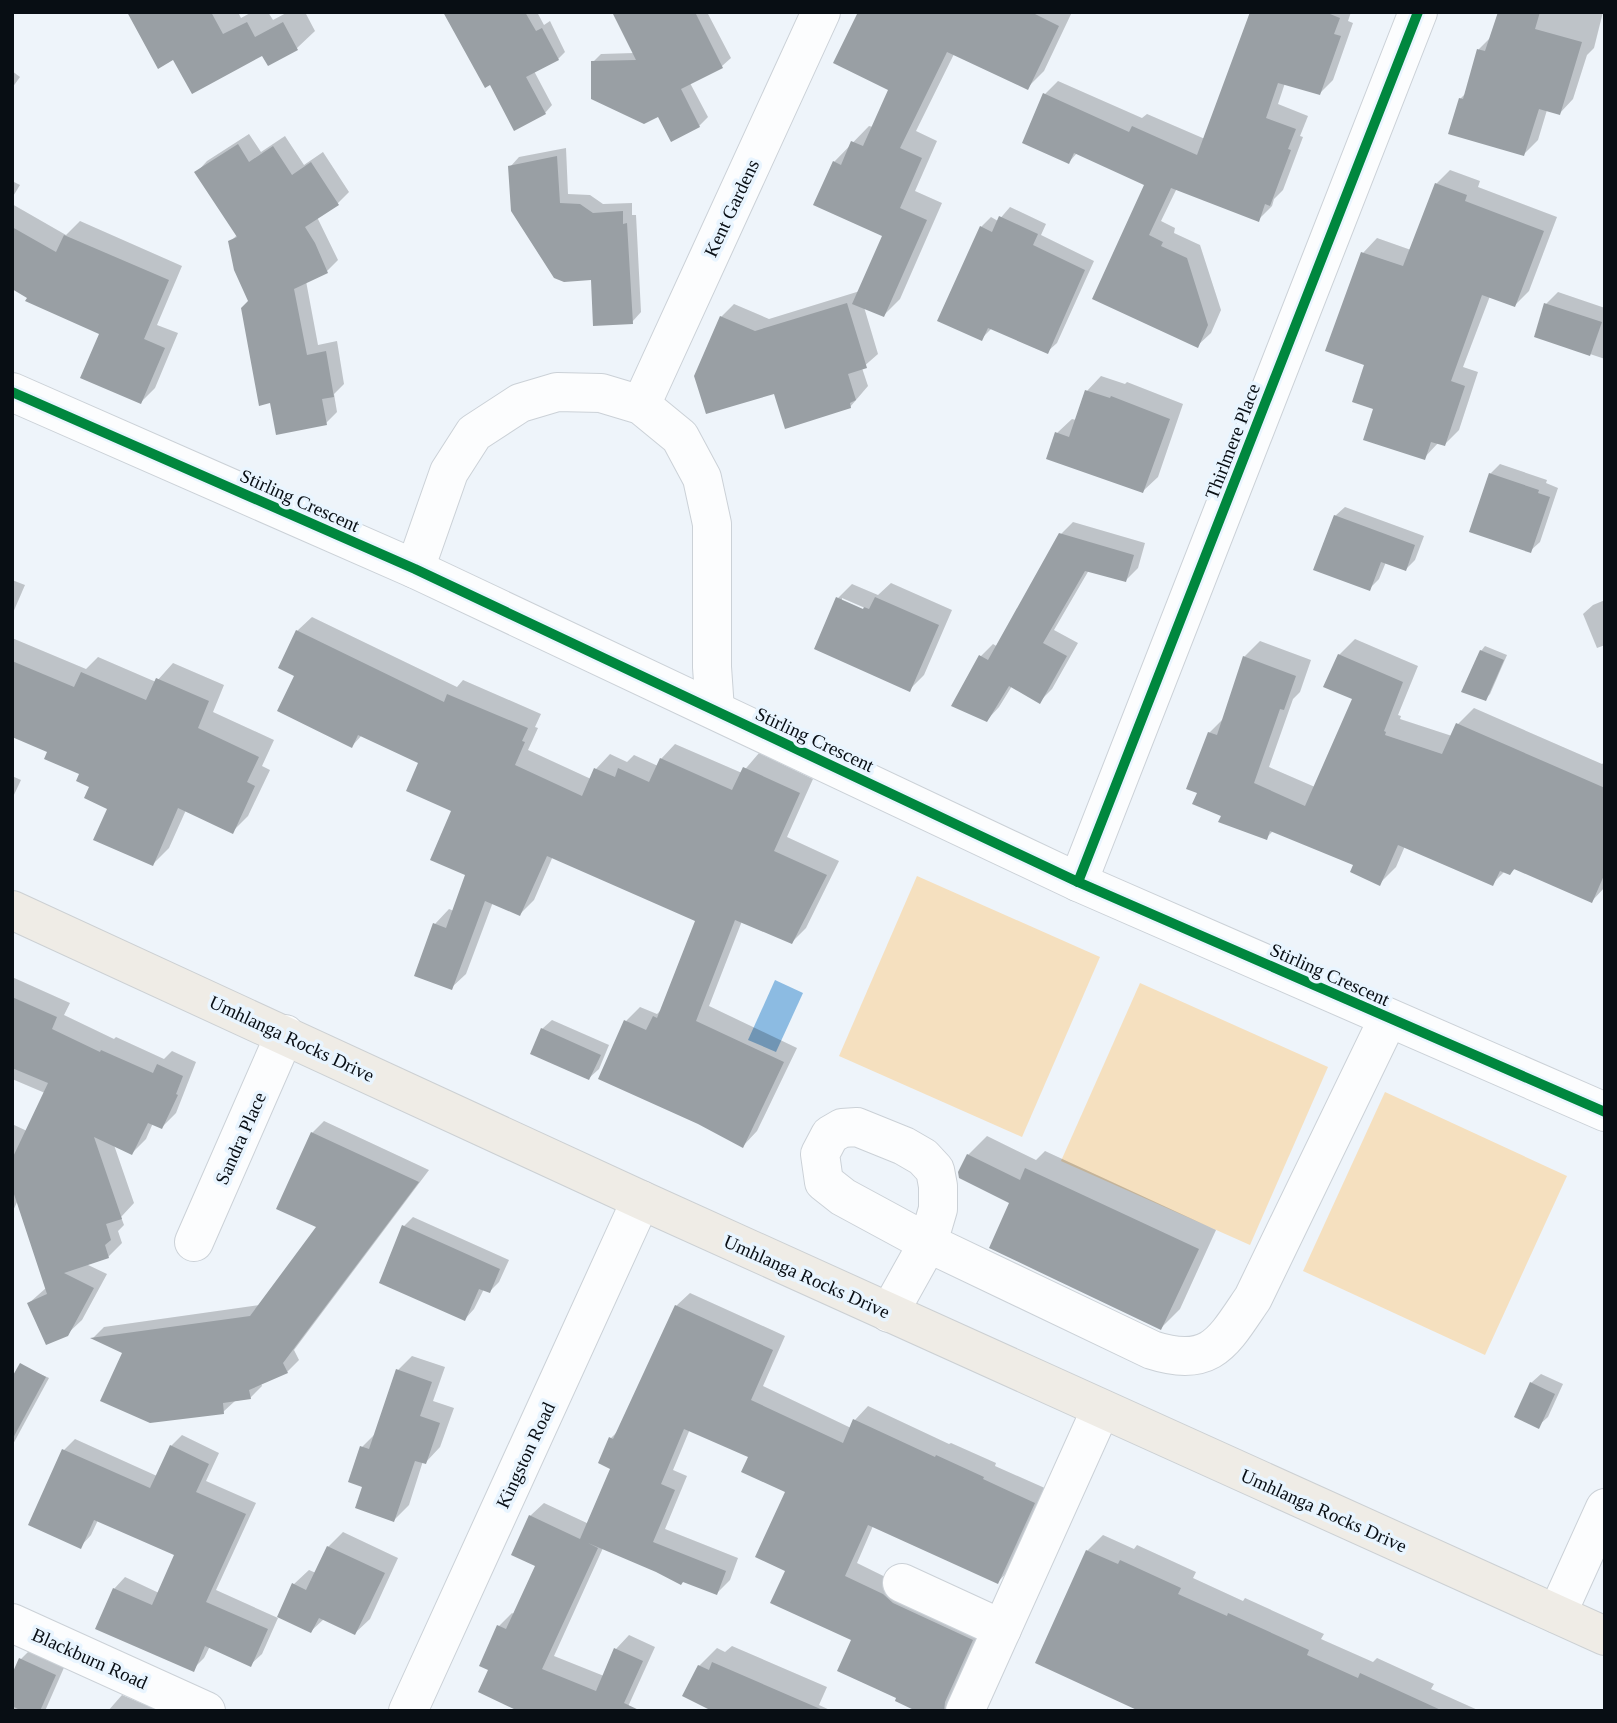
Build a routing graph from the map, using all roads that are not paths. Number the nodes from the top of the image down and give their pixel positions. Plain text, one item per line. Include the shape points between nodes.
1 (821, 12) edge
2 (1418, 12) edge
3 (12, 392) edge
4 (640, 405) junction
5 (415, 569) junction
6 (715, 710) junction
7 (1079, 882) junction
8 (12, 910) edge
9 (1388, 1019) junction
10 (285, 1034) junction
11 (1605, 1112) edge
12 (641, 1200) junction
13 (194, 1242) dead end
14 (889, 1313) junction
15 (1101, 1409) junction
16 (1605, 1508) edge
17 (902, 1583) dead end
18 (1557, 1614) junction
19 (12, 1623) edge
20 (1002, 1629) junction
21 (1605, 1636) edge
22 (206, 1711) edge
23 (408, 1711) edge
24 (965, 1711) edge

1 - 4 street, Kent Gardens
2 - 7 street, Thirlmere Place
3 - 5 street, Stirling Crescent
4 - 5 street via 601,393 556,392 520,403 474,433 449,472
4 - 6 street via 680,438 702,478 712,524
5 - 6 street, Stirling Crescent
6 - 7 street, Stirling Crescent
7 - 9 street, Stirling Crescent
8 - 10 main road, Umhlanga Rocks Drive
9 - 11 street, Stirling Crescent
9 - 14 street via 1254,1298 1209,1352 1173,1357 1152,1350 928,1243
10 - 12 main road, Umhlanga Rocks Drive
10 - 13 street, Sandra Place
12 - 14 main road, Umhlanga Rocks Drive
12 - 23 street, Kingston Road
14 - 15 main road, Umhlanga Rocks Drive
15 - 18 main road, Umhlanga Rocks Drive
15 - 20 street
16 - 18 street
17 - 20 street
18 - 21 main road, Umhlanga Rocks Drive
19 - 22 street, Blackburn Road
20 - 24 street

